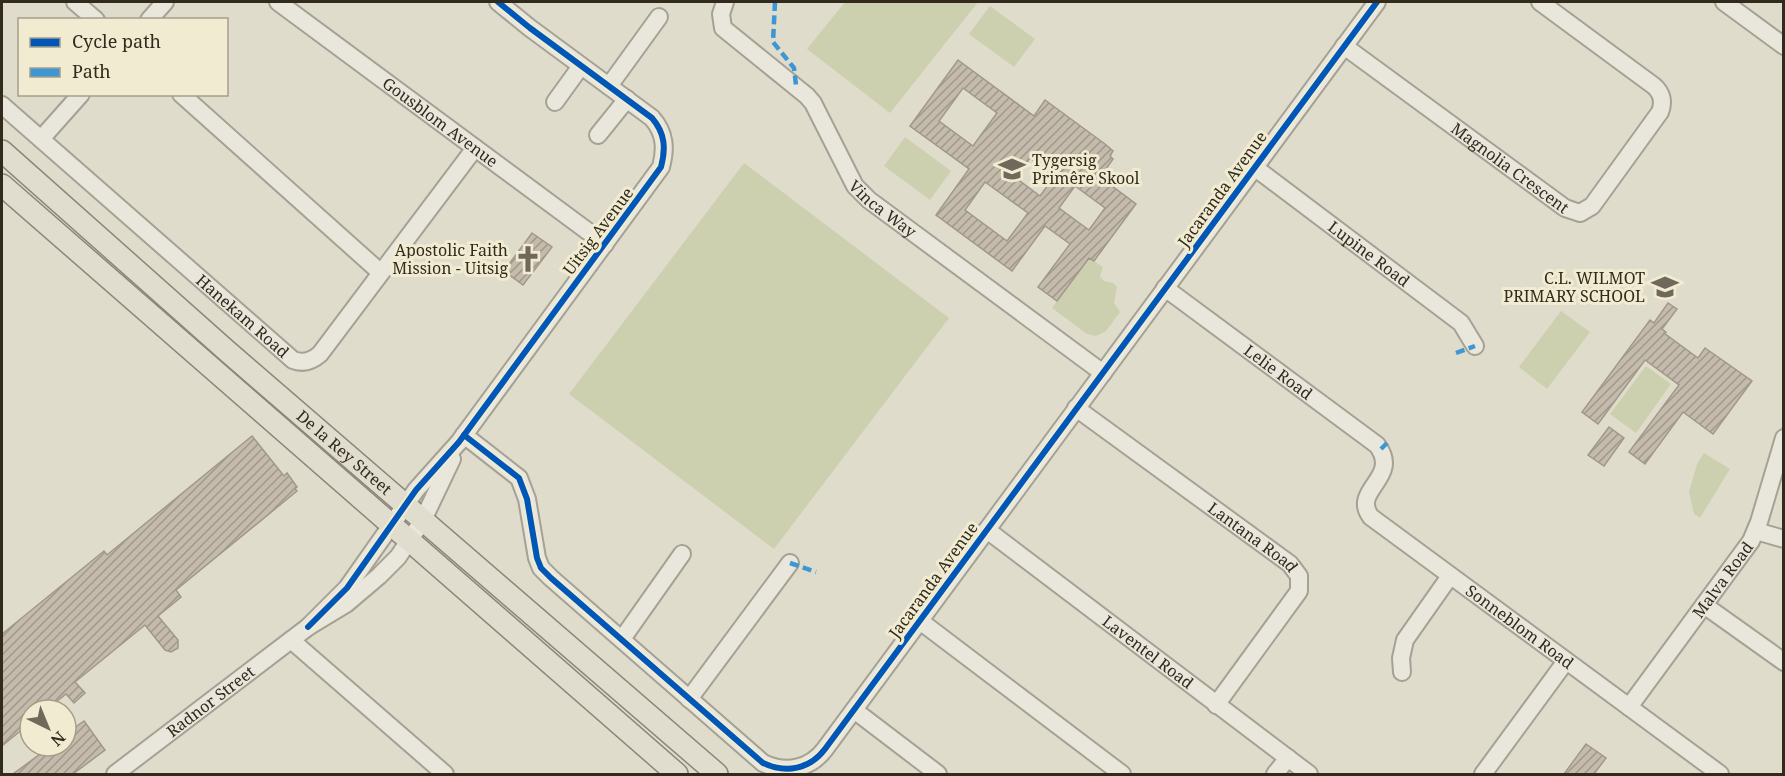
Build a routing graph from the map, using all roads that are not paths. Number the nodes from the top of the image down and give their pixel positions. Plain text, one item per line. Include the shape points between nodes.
1 (75, 2) edge
2 (165, 2) edge
3 (278, 2) edge
4 (498, 2) edge
5 (725, 2) edge
6 (1377, 2) edge
7 (1540, 2) edge
8 (1724, 2) edge
9 (659, 17) dead end
10 (94, 18) edge
11 (151, 18) edge
12 (1344, 46) junction
13 (1784, 46) edge
14 (581, 66) junction
15 (609, 86) junction
16 (79, 96) edge
17 (183, 96) edge
18 (627, 99) junction
19 (555, 102) dead end
20 (2, 105) edge
21 (598, 135) dead end
22 (41, 139) junction
23 (474, 148) junction
24 (2, 151) edge
25 (1254, 167) junction
26 (2, 185) edge
27 (605, 244) junction
28 (380, 272) junction
29 (1165, 288) junction
30 (1475, 346) dead end
31 (1103, 373) junction
32 (1076, 408) junction
33 (1784, 438) edge
34 (462, 439) junction
35 (1385, 460) joint
36 (405, 504) junction
37 (423, 520) junction
38 (391, 524) junction
39 (987, 530) junction
40 (1756, 531) junction
41 (1784, 539) edge
42 (411, 541) junction
43 (682, 554) dead end
44 (790, 562) dead end
45 (1450, 576) junction
46 (1704, 605) junction
47 (920, 621) junction
48 (308, 627) junction
49 (622, 639) junction
50 (291, 640) junction
51 (1566, 661) junction
52 (1784, 662) edge
53 (1402, 672) dead end
54 (689, 699) junction
55 (1216, 705) junction
56 (1629, 707) junction
57 (854, 710) junction
58 (1288, 758) junction
59 (1103, 769) edge
60 (1488, 773) edge
61 (115, 774) edge
62 (445, 774) edge
63 (677, 774) edge
64 (717, 774) edge
65 (938, 774) edge
66 (1122, 774) edge
67 (1275, 774) edge
68 (1309, 774) edge
69 (1720, 774) edge

1 - 10 street
2 - 11 street
3 - 23 street, Gousblom Avenue
4 - 14 street, Uitsig Avenue
5 - 31 street, Vinca Way via 721,14 723,28 813,103 855,186 869,200
6 - 12 street, Jacaranda Avenue
7 - 12 street, Magnolia Crescent via 1661,95 1660,112 1592,206 1580,213 1565,208
8 - 13 street
9 - 15 street
12 - 25 street, Jacaranda Avenue
14 - 15 street, Uitsig Avenue
14 - 19 street
15 - 18 street, Uitsig Avenue
16 - 22 street
17 - 28 street
18 - 21 street
18 - 27 street, Uitsig Avenue via 657,124 665,153 661,167
20 - 22 street, Hanekam Road
22 - 28 street, Hanekam Road via 297,362 312,360 320,354
23 - 27 street, Gousblom Avenue
23 - 28 street, Hanekam Road
24 - 36 main road, De la Rey Street
25 - 29 street, Jacaranda Avenue
25 - 30 street, Lupine Road via 1461,323
26 - 38 main road, De la Rey Street
27 - 34 street, Uitsig Avenue
29 - 31 street, Jacaranda Avenue
29 - 35 street, Lelie Road via 1373,441
31 - 32 street, Jacaranda Avenue
32 - 39 street, Jacaranda Avenue
32 - 55 street, Lantana Road via 1290,564 1299,576 1299,591
33 - 40 street, Malva Road
34 - 36 street, Uitsig Avenue
34 - 37 street, Uitsig Avenue
34 - 49 street, Jacaranda Avenue via 519,478 541,568
35 - 45 street, Sonneblom Road via 1381,476 1367,495 1368,514
36 - 37 main road, De la Rey Street
36 - 38 street, Uitsig Avenue
37 - 42 street, Uitsig Avenue
37 - 64 main road, De la Rey Street
38 - 42 main road, De la Rey Street
38 - 48 street, Radnor Street via 351,582
39 - 47 street, Jacaranda Avenue
39 - 55 street, Laventel Road
40 - 41 street
40 - 46 street, Malva Road
42 - 48 street, Radnor Street via 380,576 346,604
42 - 63 main road, De la Rey Street
43 - 49 street
44 - 54 street
45 - 51 street, Sonneblom Road
45 - 53 street via 1405,640
46 - 52 street
46 - 56 street, Malva Road
47 - 57 street, Jacaranda Avenue
47 - 59 street
48 - 50 street, Radnor Street
49 - 54 street, Jacaranda Avenue
50 - 61 street, Radnor Street
50 - 62 street
51 - 56 street, Sonneblom Road
51 - 60 street
54 - 57 street, Jacaranda Avenue via 763,763 784,769 815,760
55 - 58 street, Laventel Road
56 - 69 street, Sonneblom Road
57 - 65 street
58 - 67 street
58 - 68 street, Laventel Road
59 - 66 street

